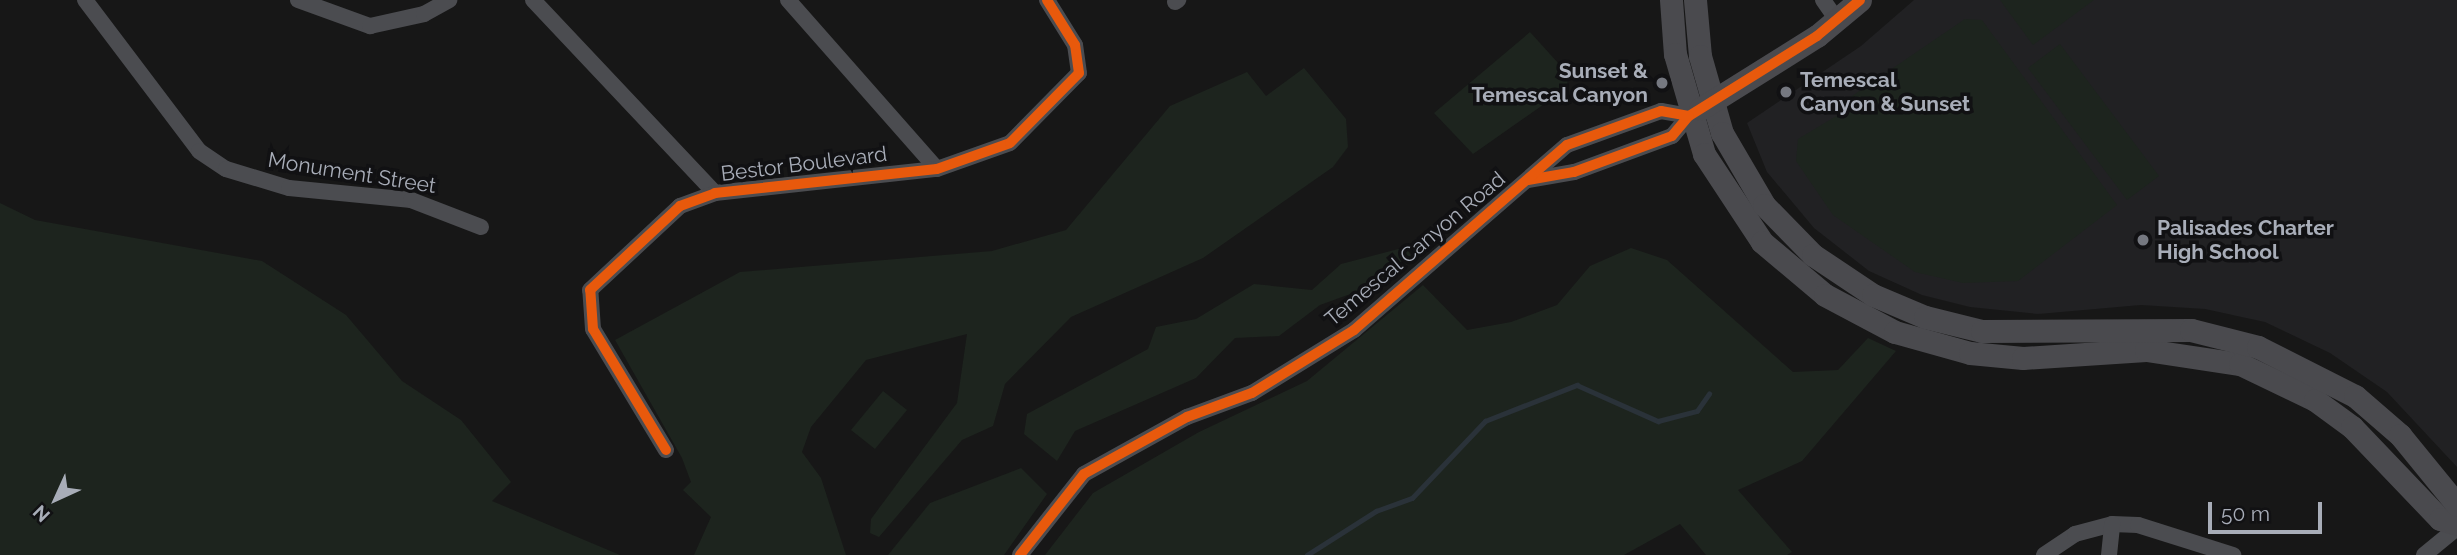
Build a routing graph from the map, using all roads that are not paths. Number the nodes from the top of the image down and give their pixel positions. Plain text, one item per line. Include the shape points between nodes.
1 (85, 0) edge
2 (298, 0) edge
3 (449, 0) edge
4 (533, 0) edge
5 (788, 0) edge
6 (1047, 0) edge
7 (1671, 0) edge
8 (1695, 0) edge
9 (1823, 0) edge
10 (1860, 0) edge
11 (1837, 20) junction
12 (1711, 102) junction
13 (1689, 116) junction
14 (937, 169) junction
15 (1528, 180) junction
16 (715, 192) junction
17 (481, 227) dead end
18 (666, 450) dead end
19 (2457, 505) edge
20 (2112, 524) junction
21 (2457, 526) edge
22 (1020, 555) edge
23 (2044, 555) edge
24 (2109, 555) edge
25 (2233, 555) edge
26 (2424, 555) edge

1 - 17 street, Monument Street via 199,151 226,169 289,188 411,200
2 - 3 street via 370,26 424,14
4 - 16 street
5 - 14 street
6 - 14 street, Bestor Boulevard via 1075,45 1079,73 1010,143
7 - 13 main road
8 - 12 main road
9 - 11 street
10 - 11 main road, Temescal Canyon Road
11 - 12 main road, Temescal Canyon Road
12 - 13 main road, Temescal Canyon Road
12 - 19 main road via 1752,188 1777,220 1814,255 1873,295 1925,317 1982,331 2026,336 2192,330 2258,347 2355,396 2400,435
13 - 15 street, Temescal Canyon Road via 1672,136 1574,172
13 - 15 street, Temescal Canyon Road via 1661,110 1599,131 1567,145
13 - 21 main road via 1723,189 1762,242 1855,313 1895,332 1970,352 2023,358 2146,350 2240,364 2306,394 2352,426 2440,519
14 - 16 street, Bestor Boulevard
15 - 22 street, Temescal Canyon Road via 1354,330 1252,393 1187,417 1084,474
16 - 18 street, Bestor Boulevard via 680,206 590,290 593,329
20 - 23 street via 2075,534
20 - 24 street
20 - 25 street via 2138,525
21 - 26 street

